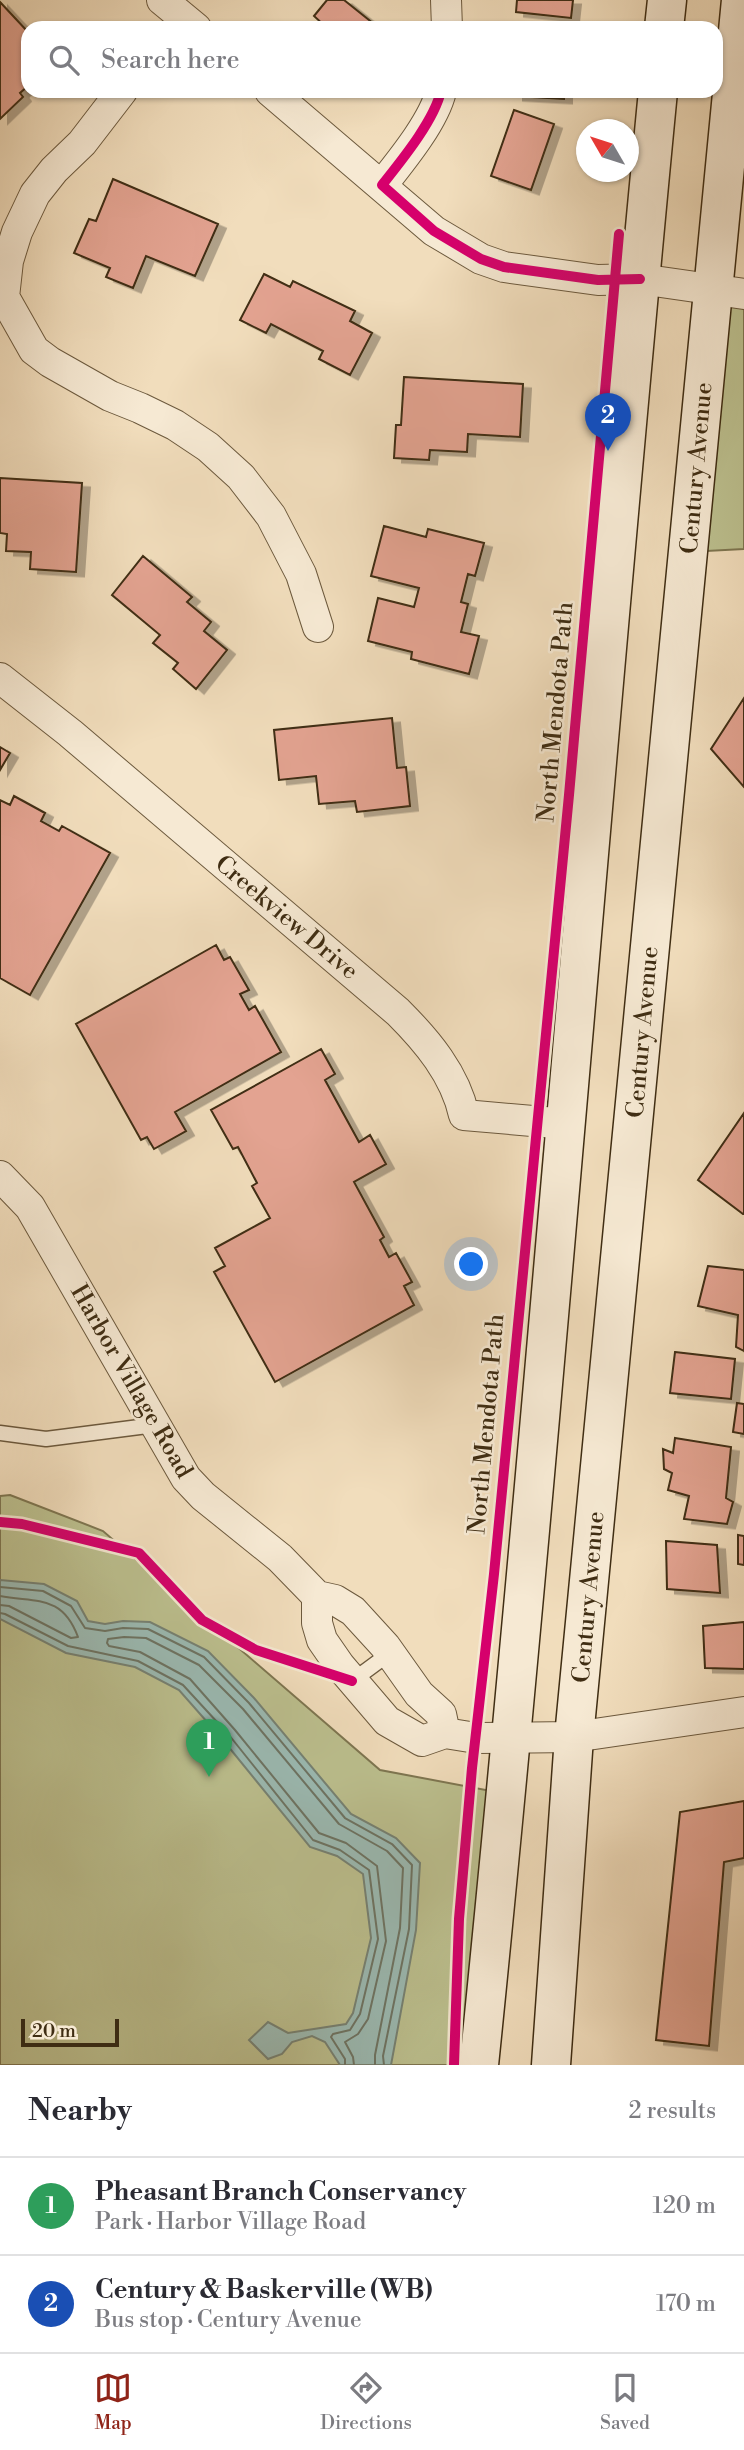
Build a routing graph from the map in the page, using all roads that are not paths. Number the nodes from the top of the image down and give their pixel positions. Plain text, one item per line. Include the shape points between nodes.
1 (446, 0) edge
2 (667, 0) edge
3 (741, 0) edge
4 (447, 21) edge
5 (665, 21) edge
6 (117, 98) edge
7 (278, 98) edge
8 (439, 98) edge
9 (657, 98) edge
10 (382, 185) junction
11 (640, 279) junction
12 (729, 292) edge
13 (2, 298) edge
14 (318, 627) dead end
15 (0, 678) edge
16 (567, 1124) junction
17 (0, 1176) edge
18 (156, 1425) junction
19 (0, 1433) edge
20 (317, 1596) junction
21 (390, 1653) junction
22 (352, 1681) junction
23 (744, 1712) edge
24 (444, 1733) junction
25 (512, 1737) junction
26 (574, 1737) junction
27 (551, 2061) edge
28 (479, 2064) edge

1 - 4 street
2 - 5 main road
3 - 12 main road, Century Avenue
6 - 13 street via 35,194 14,242
7 - 10 street
8 - 10 street
9 - 11 main road
10 - 11 street via 434,231 481,259 504,267 597,280
11 - 12 street
11 - 16 main road
12 - 26 main road, Century Avenue
13 - 14 street via 34,350 50,362 175,425 242,477 271,516 301,574
15 - 16 street, Creekview Drive via 398,1012 445,1069 464,1115
16 - 25 main road
17 - 18 street, Harbor Village Road via 30,1207
18 - 19 lane via 46,1439
18 - 20 street, Harbor Village Road via 194,1487 256,1536
20 - 21 street, Harbor Village Road via 353,1611
20 - 22 street via 322,1640
21 - 22 lane
21 - 24 street, Harbor Village Road via 413,1686 441,1714
22 - 24 street via 387,1721 422,1741
23 - 26 street
24 - 25 street via 465,1738
25 - 26 street
25 - 28 main road
26 - 27 main road, Century Avenue

